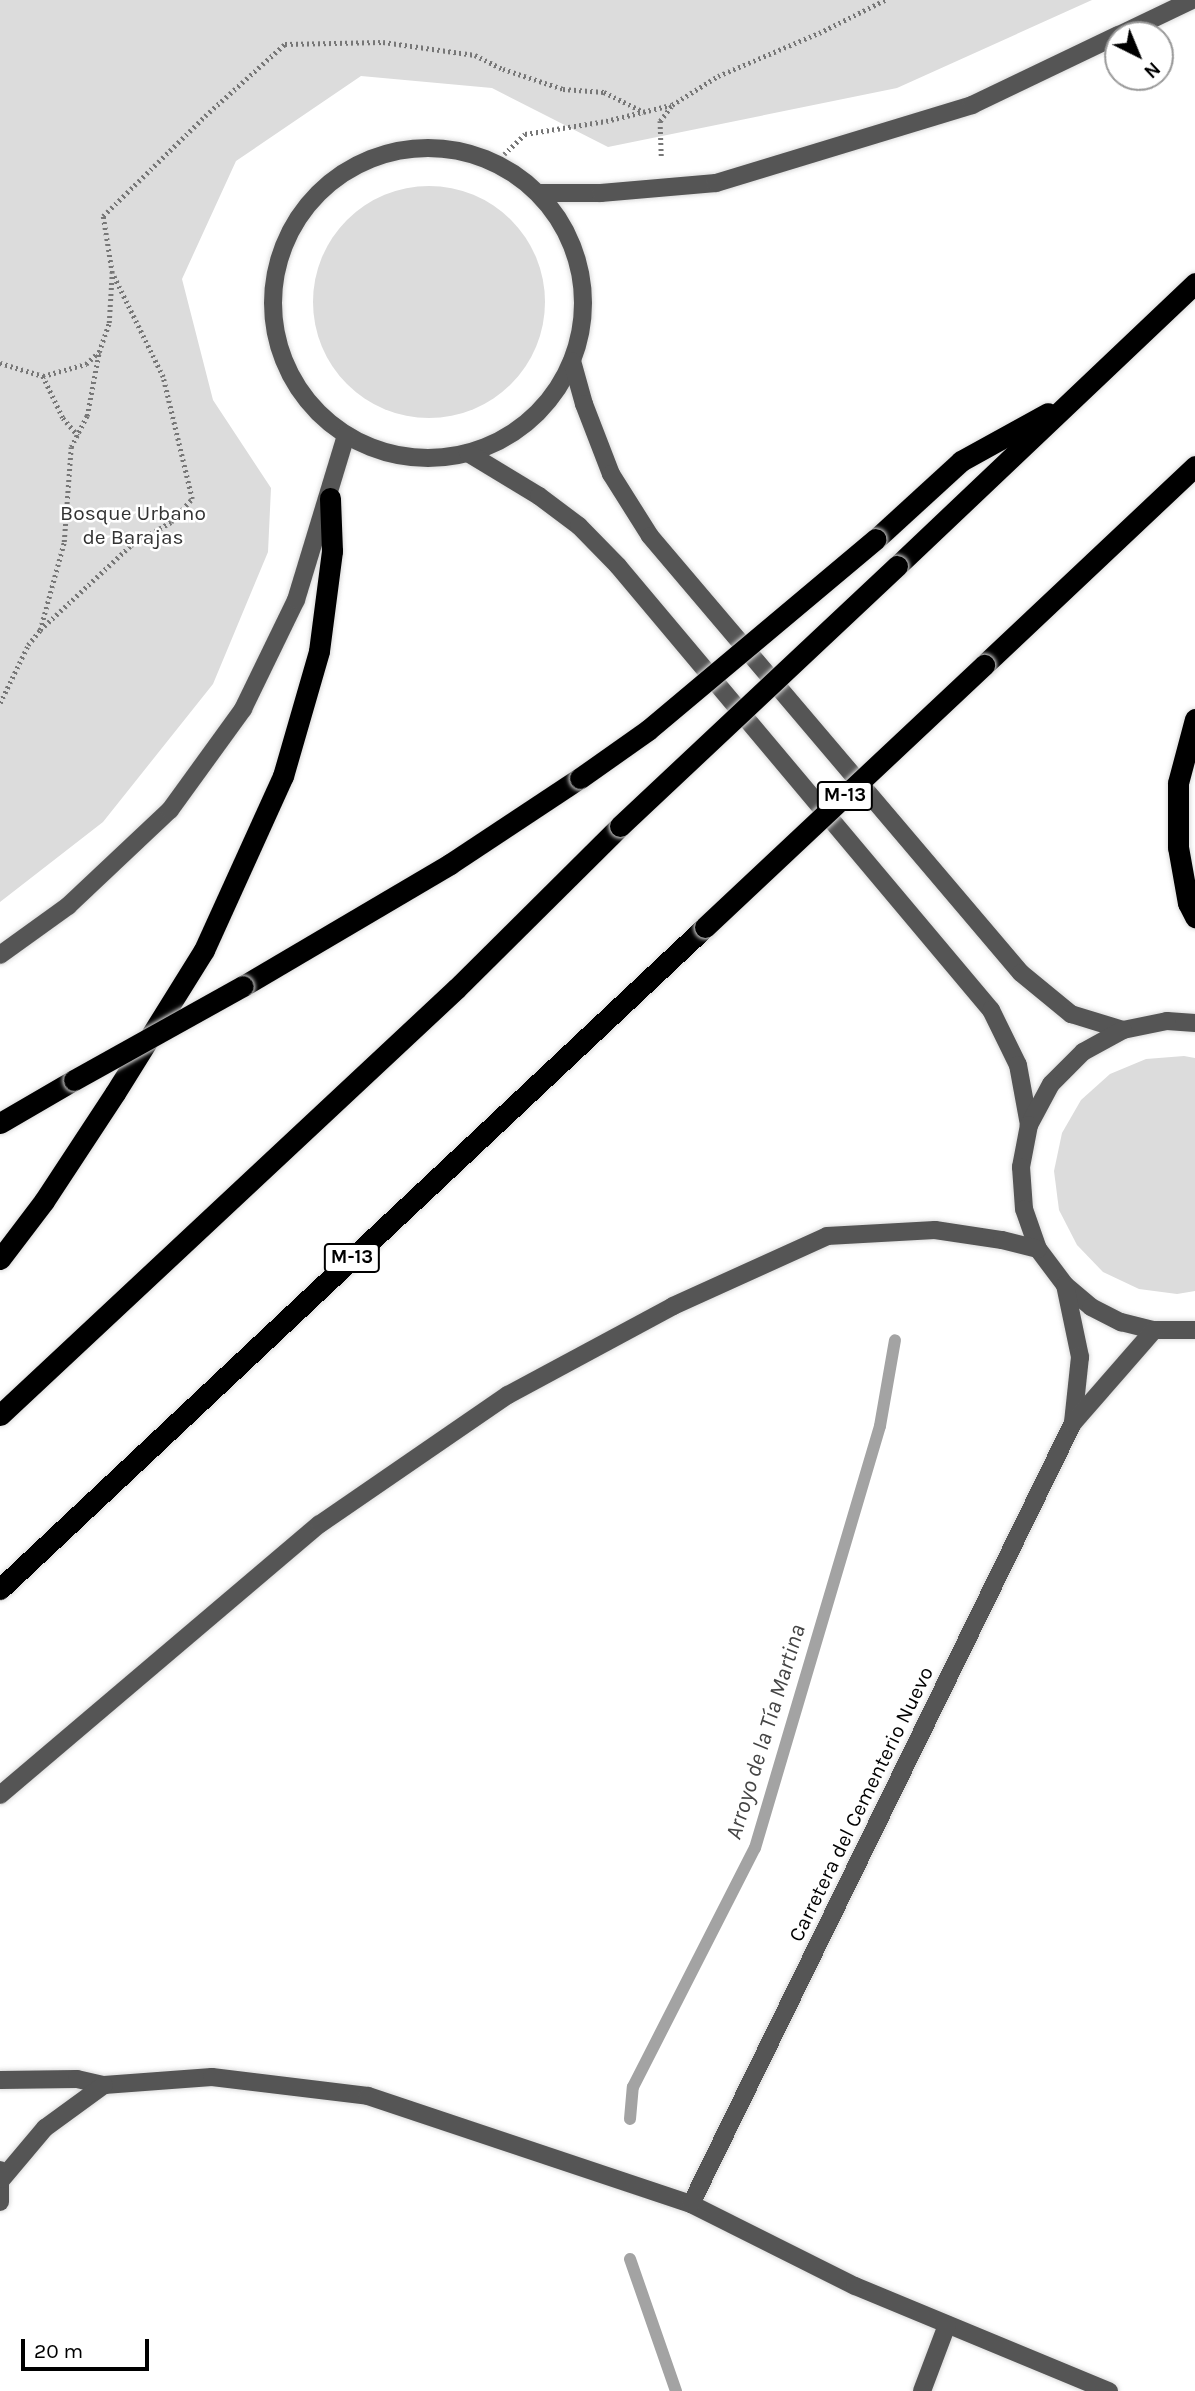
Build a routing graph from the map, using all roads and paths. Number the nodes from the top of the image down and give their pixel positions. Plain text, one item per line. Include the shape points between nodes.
1 (886, 0) edge
2 (1192, 0) edge
3 (1148, 21) edge
4 (1104, 42) edge
5 (672, 105) junction
6 (644, 112) junction
7 (496, 162) junction
8 (652, 189) junction
9 (540, 192) junction
10 (112, 273) junction
11 (1195, 284) edge
12 (99, 352) junction
13 (572, 361) junction
14 (0, 363) edge
15 (43, 376) junction
16 (1075, 399) junction
17 (78, 435) junction
18 (346, 435) junction
19 (468, 453) junction
20 (1195, 467) edge
21 (330, 498) junction
22 (40, 630) junction
23 (0, 703) edge
24 (1195, 719) edge
25 (1195, 917) edge
26 (0, 955) edge
27 (1195, 1023) edge
28 (1123, 1030) junction
29 (0, 1123) edge
30 (1029, 1125) junction
31 (1038, 1250) junction
32 (0, 1259) edge
33 (1065, 1285) junction
34 (1153, 1330) junction
35 (1195, 1330) edge
36 (0, 1415) edge
37 (1073, 1423) junction
38 (0, 1590) edge
39 (0, 1795) edge
40 (0, 2080) edge
41 (103, 2085) junction
42 (1, 2175) edge
43 (0, 2202) edge
44 (691, 2204) junction
45 (947, 2325) junction
46 (922, 2391) edge
47 (1109, 2391) edge

1 - 5 path via 718,76
2 - 3 street
4 - 8 street via 972,105 716,183
5 - 6 path
5 - 8 path via 660,121 662,161
6 - 7 path via 525,134
6 - 10 path via 604,92 563,89 475,55 383,42 285,44 103,216
7 - 9 street
7 - 18 street via 446,148 394,150 345,171 306,206 281,252 274,317 281,355 307,401
8 - 9 street via 601,194
9 - 13 street via 566,229 582,272 584,317
10 - 12 path via 109,323
10 - 22 path via 163,377 192,499 171,522 131,545
11 - 16 highway
12 - 15 path via 86,364
12 - 17 path via 87,416
13 - 19 street via 548,402 512,434
13 - 28 street via 583,404 611,474 650,536 1021,973 1071,1014
14 - 15 path
15 - 17 path via 62,418
16 - 29 highway, bridge via 961,461 876,539 648,730 580,778 450,864
16 - 36 highway, bridge via 620,826 457,988
17 - 22 path via 71,447 64,542
18 - 19 street via 405,457
18 - 21 street
19 - 30 street via 579,526 618,566 991,1010 1018,1065
20 - 38 highway, M-13, bridge
21 - 26 street via 296,600 243,709 219,743 170,810 68,906
21 - 32 highway via 332,551 319,651 283,776 204,950 87,1136
22 - 23 path
24 - 25 highway via 1178,783 1178,846
27 - 28 street via 1167,1021
28 - 30 street via 1083,1052 1051,1084
30 - 31 street via 1021,1167 1024,1209
31 - 33 street
31 - 39 street via 935,1230 827,1236 673,1306 508,1395 320,1524
33 - 34 street via 1091,1307 1121,1322
33 - 37 street, Carretera del Cementerio Nuevo via 1080,1357
34 - 35 street
34 - 37 street, Carretera del Cementerio Nuevo
37 - 44 street, Carretera del Cementerio Nuevo
40 - 41 street via 77,2078
41 - 42 street via 45,2128
41 - 44 street via 212,2077 368,2096
42 - 43 street
44 - 45 street via 855,2286
45 - 46 street
45 - 47 street

